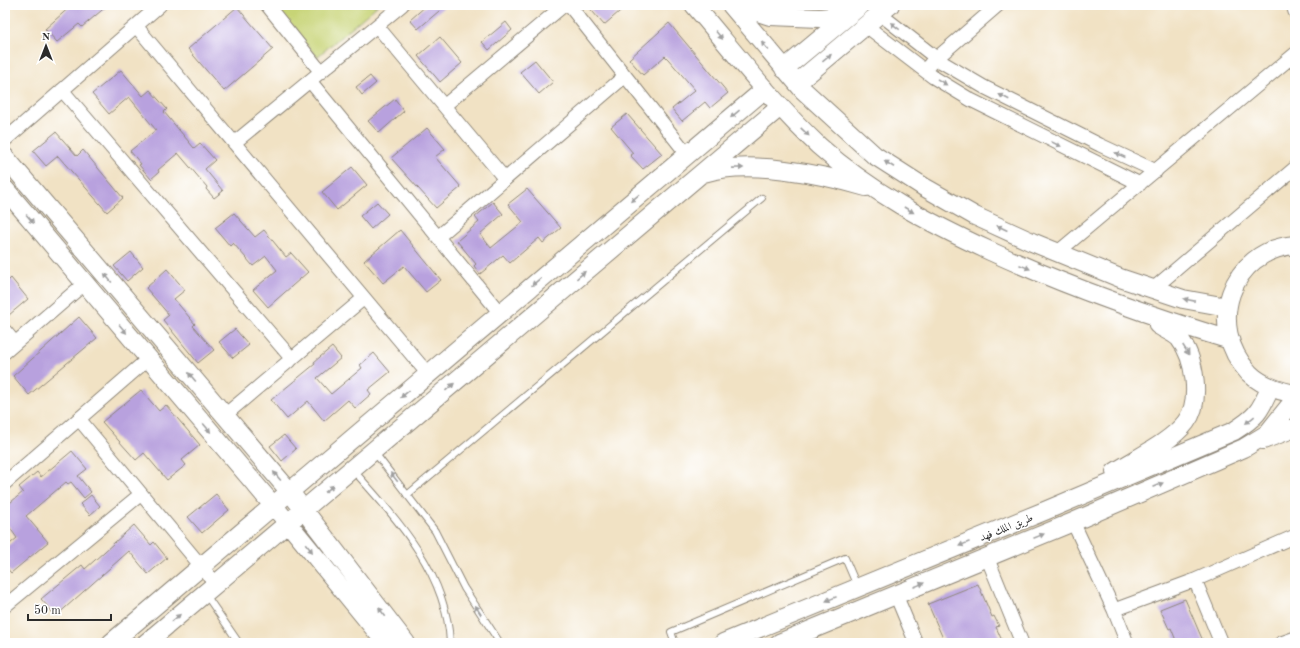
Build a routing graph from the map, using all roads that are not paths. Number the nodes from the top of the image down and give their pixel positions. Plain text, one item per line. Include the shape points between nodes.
1 (160, 5) edge
2 (267, 5) edge
3 (402, 5) edge
4 (564, 5) edge
5 (569, 5) edge
6 (694, 5) edge
7 (731, 5) edge
8 (736, 5) edge
9 (998, 5) edge
10 (1293, 5) edge
11 (885, 9) edge
12 (855, 10) edge
13 (1295, 12) edge
14 (865, 25) junction
15 (136, 26) junction
16 (377, 26) junction
17 (1295, 54) edge
18 (936, 58) junction
19 (784, 69) junction
20 (923, 69) junction
21 (320, 72) junction
22 (626, 76) junction
23 (310, 81) junction
24 (797, 83) junction
25 (764, 89) junction
26 (62, 90) junction
27 (444, 106) junction
28 (780, 107) junction
29 (5, 140) edge
30 (234, 143) junction
31 (687, 154) junction
32 (5, 157) edge
33 (1295, 168) edge
34 (1156, 171) junction
35 (700, 175) junction
36 (505, 180) junction
37 (1140, 184) junction
38 (5, 189) edge
39 (879, 191) junction
40 (762, 198) dead end
41 (438, 236) junction
42 (1295, 245) edge
43 (1058, 252) junction
44 (85, 283) junction
45 (1153, 289) junction
46 (364, 298) junction
47 (1227, 307) junction
48 (1134, 310) junction
49 (500, 313) junction
50 (5, 331) edge
51 (1230, 340) junction
52 (15, 343) junction
53 (5, 352) edge
54 (148, 359) junction
55 (292, 359) junction
56 (428, 374) junction
57 (1270, 388) junction
58 (1295, 394) edge
59 (1295, 399) edge
60 (225, 416) junction
61 (79, 419) junction
62 (1295, 428) edge
63 (1244, 448) junction
64 (373, 451) junction
65 (352, 469) junction
66 (5, 483) edge
67 (290, 492) junction
68 (141, 494) junction
69 (407, 494) junction
70 (1071, 500) junction
71 (273, 506) junction
72 (304, 510) junction
73 (1073, 522) junction
74 (288, 523) junction
75 (1295, 536) edge
76 (986, 557) junction
77 (201, 567) junction
78 (1195, 580) junction
79 (858, 588) junction
80 (210, 589) junction
81 (896, 595) junction
82 (6, 603) edge
83 (1114, 610) junction
84 (1295, 638) edge
85 (111, 643) edge
86 (146, 643) edge
87 (240, 643) edge
88 (386, 643) edge
89 (406, 643) edge
90 (450, 643) edge
91 (500, 643) edge
92 (675, 643) edge
93 (723, 643) edge
94 (779, 643) edge
95 (916, 643) edge
96 (1022, 643) edge
97 (1127, 643) edge
98 (1220, 643) edge
99 (1281, 643) edge

1 - 15 street
2 - 21 street
3 - 16 street
4 - 27 street
5 - 22 street
6 -> 25 street
19 -> 7 street
8 - 12 street via 770,16 820,18
9 - 18 street
10 - 13 street
11 - 14 street
18 -> 11 street
12 - 19 street
14 - 20 street
24 -> 14 street
15 - 26 street
15 - 30 street
16 - 21 street
16 - 27 street
17 - 34 street
18 - 20 street
34 -> 18 street via 1040,116
19 - 24 street
20 -> 37 street via 971,100
21 - 23 street
22 - 31 street
22 - 36 street
23 - 30 street
23 - 41 street
43 -> 24 street via 975,216 924,187 874,154 839,125
25 - 28 street
25 -> 31 street
26 - 29 street
26 - 55 street
27 - 36 street
28 - 35 street
28 -> 39 street via 820,146
30 - 46 street
31 -> 49 street
60 -> 32 street
33 - 45 street
34 - 37 street
35 -> 39 street via 717,169 737,167 764,169 840,179
64 -> 35 street
36 - 41 street
37 - 43 street
38 -> 44 street
39 -> 48 street via 908,210 959,237 1020,265
40 - 69 lane
41 - 49 street
42 - 47 street via 1284,246 1263,254 1246,268 1234,286
43 - 45 street
44 - 52 street
44 -> 54 street
47 -> 45 street via 1183,299
46 - 55 street
46 - 56 street
47 - 51 street
48 - 51 street
48 -> 70 street via 1178,338 1190,356 1194,376 1194,400 1186,422 1170,437
49 - 56 street
50 - 52 street
51 - 57 street via 1234,353 1249,374
52 - 53 street
54 - 61 street
54 -> 71 street
55 - 60 street
56 -> 67 street
57 - 58 street
57 -> 70 street, طريق الملك فهد via 1253,419 1234,431
59 - 63 street, طريق الملك فهد via 1267,434
67 -> 60 street
61 - 66 street
61 - 68 street
62 - 63 street
73 -> 63 street, طريق الملك فهد
64 - 65 street
69 -> 64 lane
72 -> 65 street
65 - 90 lane via 385,505 415,545 441,596
67 - 71 street
67 - 72 street
68 - 77 street
68 - 82 street
91 -> 69 lane via 464,588 434,531
70 -> 79 street, طريق الملك فهد
71 - 74 street
71 - 77 street
72 - 74 street
89 -> 72 street
76 -> 73 street, طريق الملك فهد
73 - 83 street
74 - 80 street
74 -> 88 street
75 - 78 street
81 -> 76 street, طريق الملك فهد
76 - 96 street
77 - 80 street
77 - 85 street
78 - 83 street
78 - 98 street
79 - 92 lane via 845,558 671,632
79 -> 93 street, طريق الملك فهد
86 -> 80 street
80 - 87 lane
81 - 94 street, طريق الملك فهد
81 - 95 street
83 - 97 street
84 - 99 street

